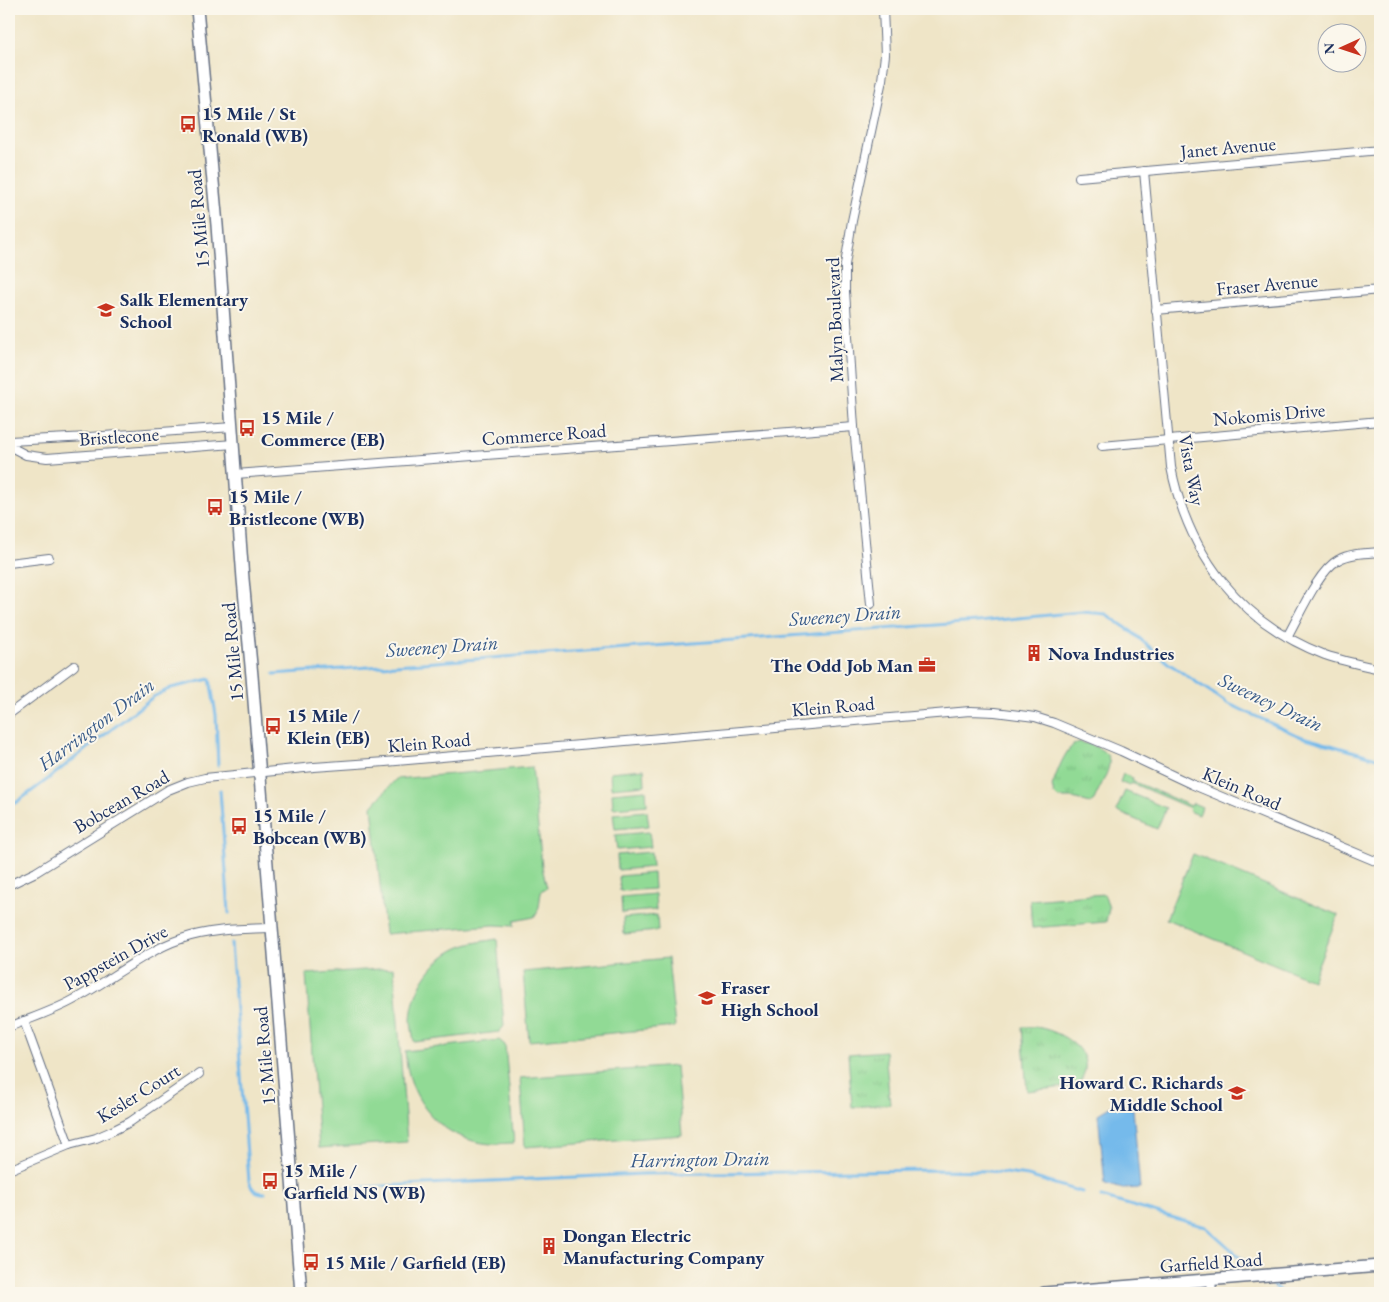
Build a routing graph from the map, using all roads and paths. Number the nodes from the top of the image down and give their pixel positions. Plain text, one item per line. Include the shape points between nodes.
1 (197, 9) edge
2 (883, 9) edge
3 (1380, 150) edge
4 (1144, 171) junction
5 (1079, 177) dead end
6 (1380, 290) edge
7 (1156, 310) junction
8 (1380, 421) edge
9 (233, 427) junction
10 (854, 427) junction
11 (1168, 440) junction
12 (9, 441) edge
13 (234, 444) junction
14 (9, 446) edge
15 (1102, 446) dead end
16 (236, 474) junction
17 (1380, 552) edge
18 (49, 558) dead end
19 (9, 563) edge
20 (871, 604) dead end
21 (1286, 637) junction
22 (74, 666) dead end
23 (1380, 669) edge
24 (9, 714) edge
25 (260, 774) junction
26 (1380, 863) edge
27 (9, 885) edge
28 (271, 928) junction
29 (24, 1021) junction
30 (9, 1027) edge
31 (199, 1074) dead end
32 (69, 1145) junction
33 (9, 1170) edge
34 (1380, 1266) edge
35 (1211, 1279) junction
36 (301, 1293) edge
37 (1044, 1293) edge
38 (1212, 1293) edge

1 - 9 main road, 15 Mile Road
2 - 10 street, Malyn Boulevard via 885,56 882,80 845,266
3 - 4 street, Janet Avenue
4 - 5 street, Janet Avenue
4 - 7 street, Vista Way
6 - 7 street, Fraser Avenue
7 - 11 street, Vista Way
8 - 11 street, Nokomis Drive
9 - 12 street, Bristlecone
9 - 13 main road, 15 Mile Road
10 - 16 street, Commerce Road
10 - 20 street, Malyn Boulevard
11 - 15 street, Nokomis Drive
11 - 21 street, Vista Way via 1183,513 1207,562 1242,604
13 - 14 street, Bristlecone via 48,458 26,455
13 - 16 main road, 15 Mile Road
16 - 25 main road, 15 Mile Road
17 - 21 street via 1351,555 1331,565
18 - 19 street
21 - 23 street, Vista Way via 1326,655
22 - 24 street
25 - 26 street, Klein Road via 946,712 996,712 1035,717 1072,730
25 - 27 street, Bobcean Road via 205,778 168,790 36,872
25 - 28 main road, 15 Mile Road
28 - 29 street, Pappstein Drive via 220,930 178,940 76,999
28 - 36 main road, 15 Mile Road
29 - 30 street, Pappstein Drive
29 - 32 street
31 - 32 street, Kesler Court via 130,1122 96,1138
32 - 33 street, Kesler Court
34 - 35 main road, Garfield Road
35 - 37 main road, Garfield Road
35 - 38 street

